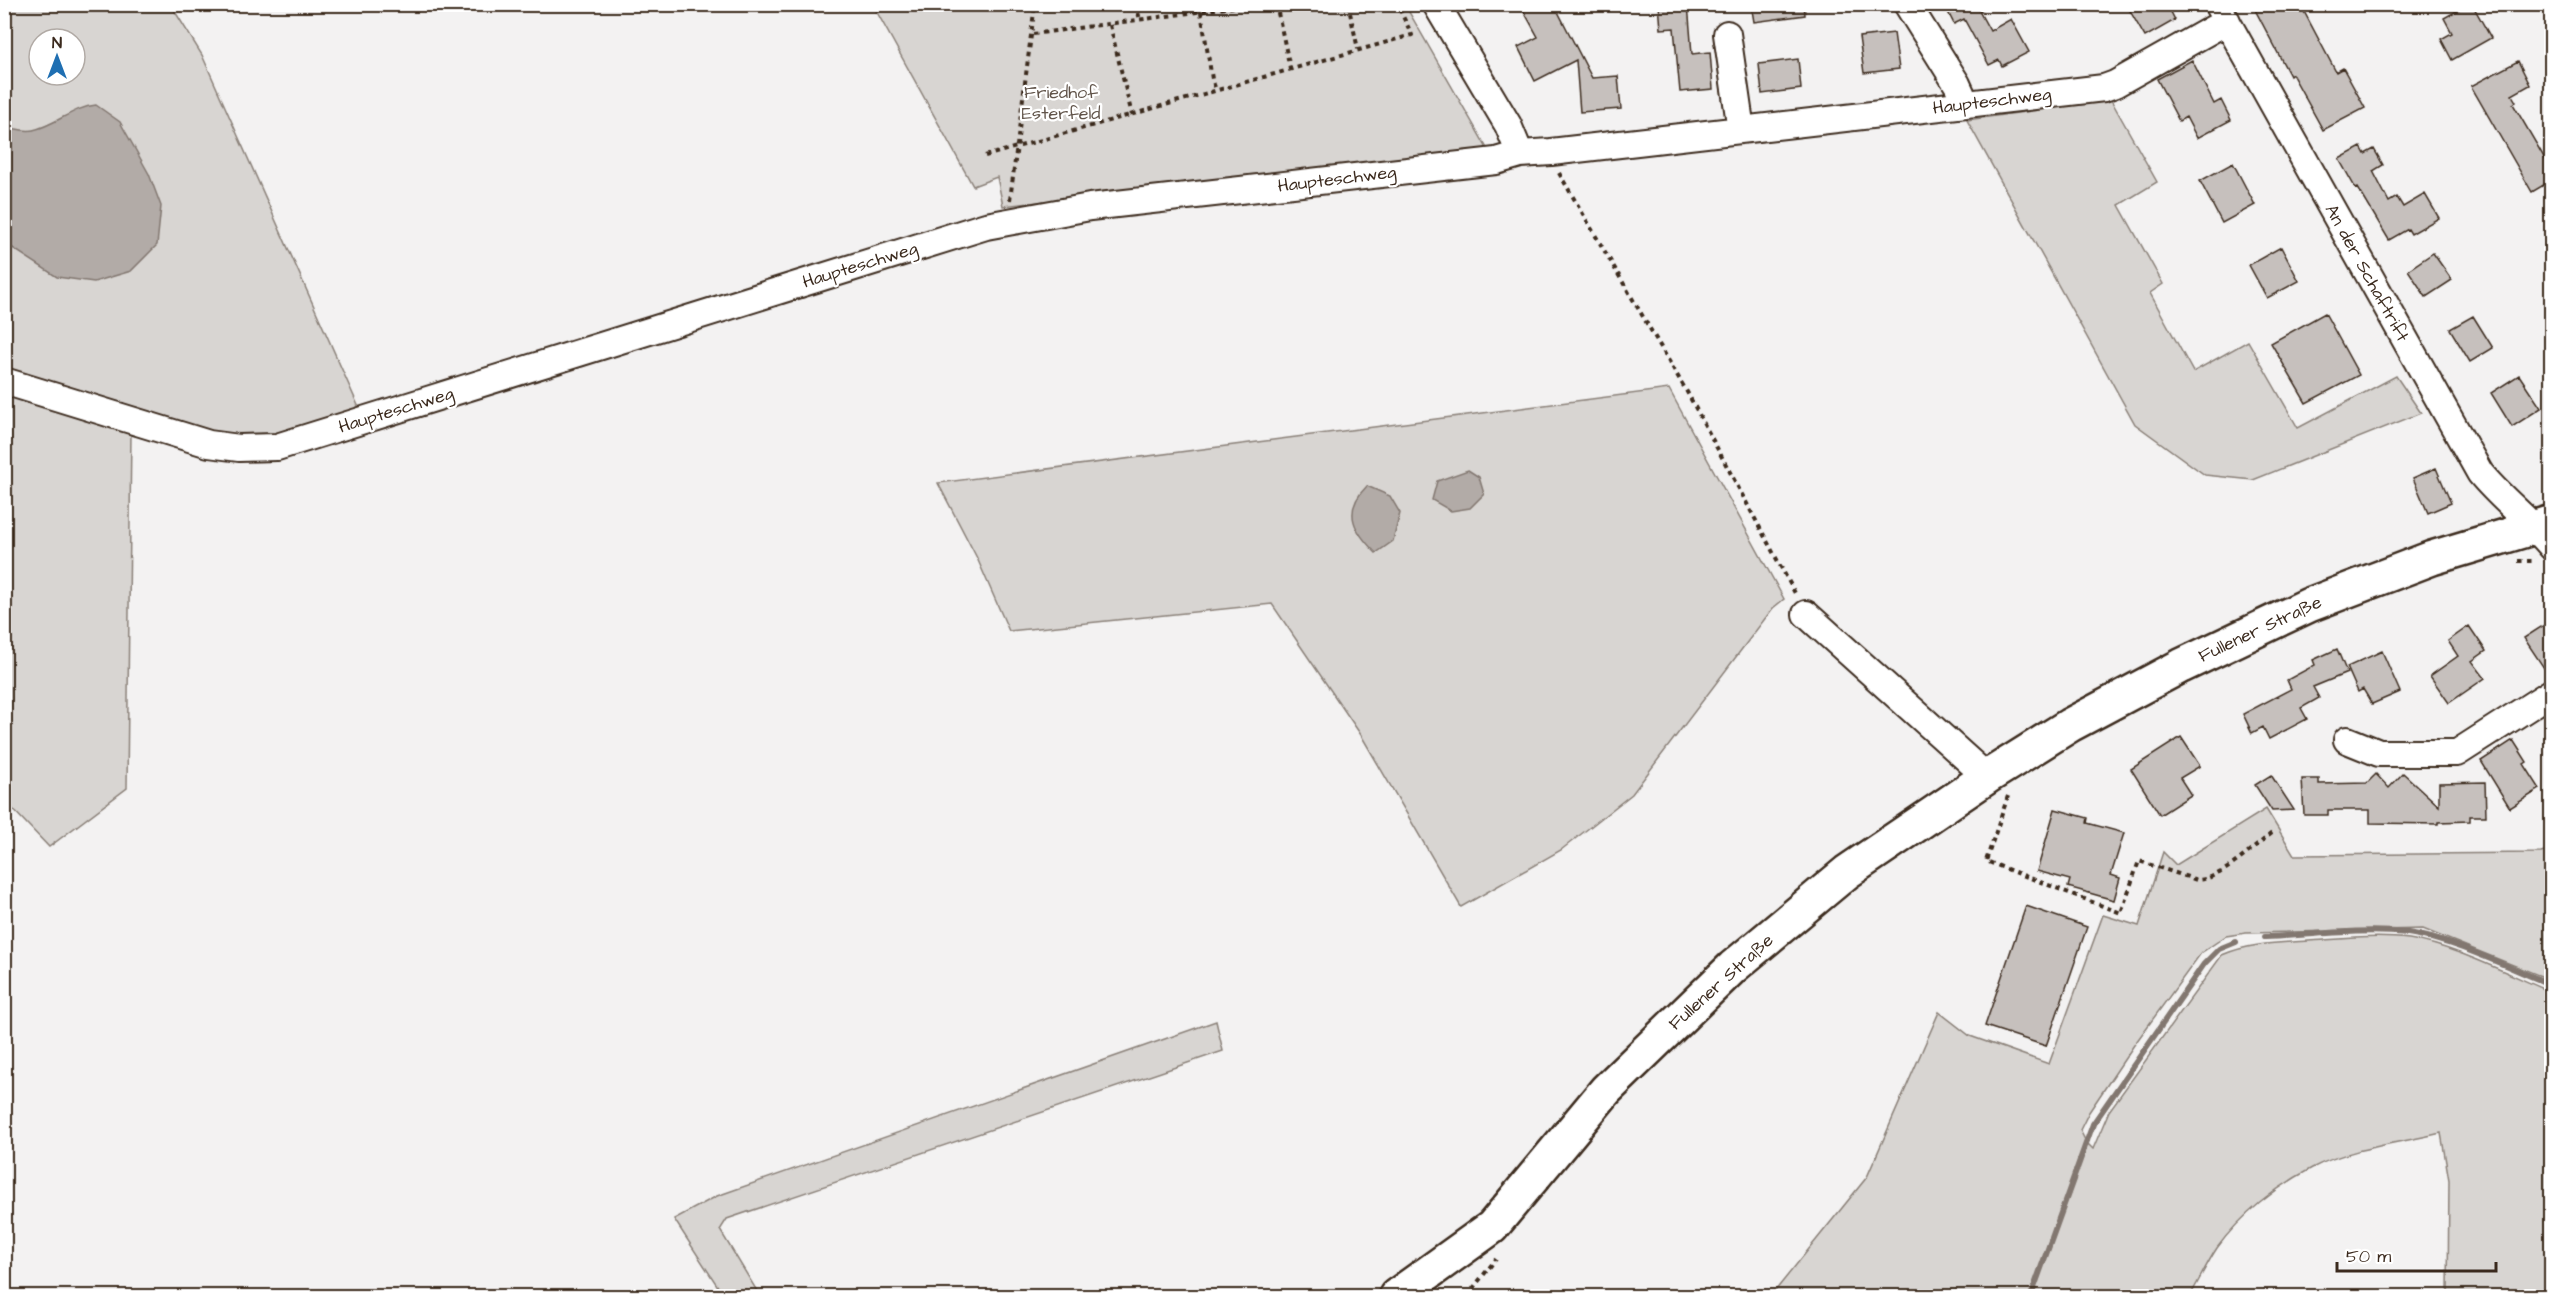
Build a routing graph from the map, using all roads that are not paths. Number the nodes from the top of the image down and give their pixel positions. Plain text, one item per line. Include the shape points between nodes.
1 (1907, 4) edge
2 (1443, 7) edge
3 (2222, 13) edge
4 (1727, 34) dead end
5 (1966, 104) junction
6 (1741, 130) junction
7 (1520, 154) junction
8 (4, 381) edge
9 (2546, 532) edge
10 (1806, 614) road end
11 (2552, 692) edge
12 (2347, 740) dead end
13 (1999, 782) junction
14 (1396, 1296) edge

1 - 5 street
2 - 7 street
3 - 5 street, Haupteschweg via 2104,88
3 - 9 street, An der Schaftrift via 2480,473 2503,500
4 - 6 street
5 - 6 street, Haupteschweg
6 - 7 street, Haupteschweg
7 - 8 street, Haupteschweg via 1496,161 1090,207 1010,220 277,447 209,444
9 - 13 main road, Fullener Straße via 2432,558 2309,605 2070,725
10 - 13 street
11 - 12 street via 2457,753 2379,753
13 - 14 main road, Fullener Straße via 1847,872 1733,967 1605,1090 1494,1243

